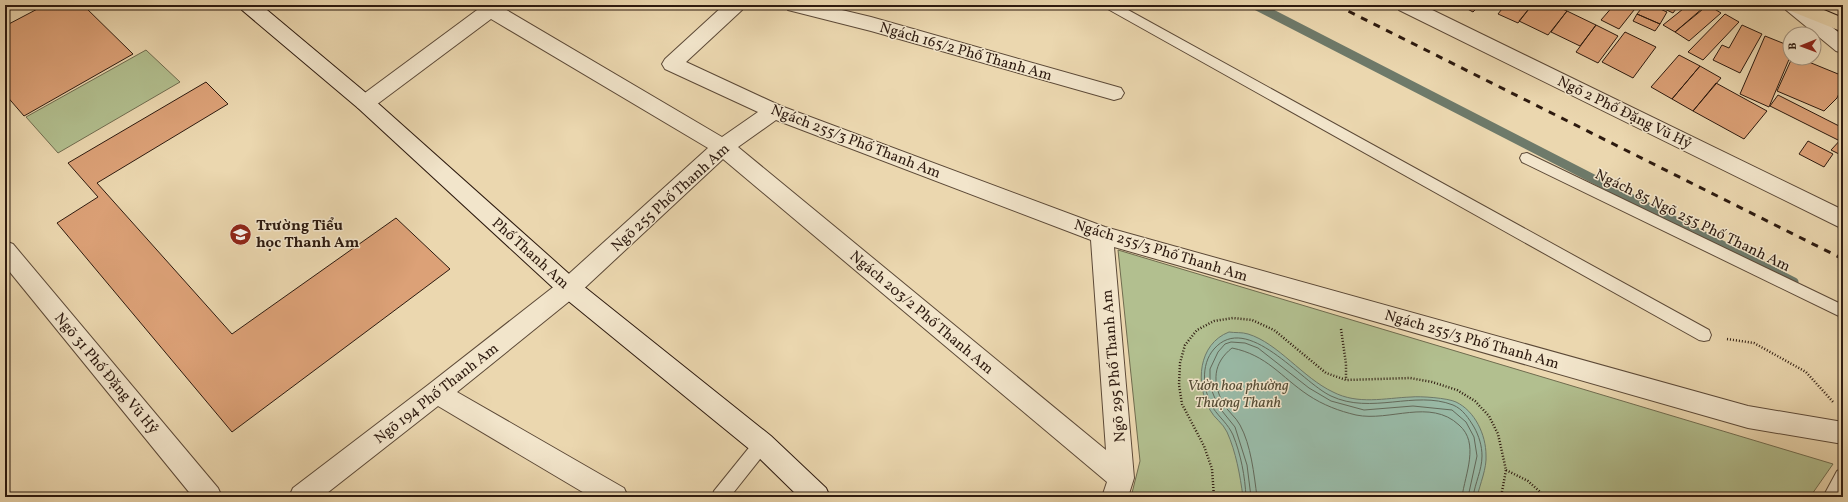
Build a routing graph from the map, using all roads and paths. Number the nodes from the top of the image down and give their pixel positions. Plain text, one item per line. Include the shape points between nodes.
1 (735, 5) edge
2 (795, 5) edge
3 (1110, 5) edge
4 (1406, 5) edge
5 (1794, 5) edge
6 (256, 7) edge
7 (486, 7) edge
8 (1843, 25) edge
9 (1843, 46) edge
10 (1114, 93) dead end
11 (365, 104) junction
12 (774, 111) junction
13 (723, 147) junction
14 (1527, 158) dead end
15 (1843, 220) edge
16 (1102, 235) junction
17 (5, 250) edge
18 (569, 288) junction
19 (1342, 303) junction
20 (1843, 312) edge
21 (1704, 335) joint
22 (1346, 380) junction
23 (437, 393) junction
24 (1838, 407) dead end
25 (1843, 433) edge
26 (762, 444) junction
27 (1506, 470) junction
28 (1843, 476) edge
29 (1118, 487) edge
30 (209, 497) edge
31 (302, 497) edge
32 (615, 497) edge
33 (720, 497) edge
34 (817, 497) edge
35 (1214, 497) edge
36 (1501, 497) edge
37 (1546, 497) edge
38 (1831, 497) edge

1 - 12 street, Ngách 255/3 Phố Thanh Am via 672,64
2 - 10 street, Ngách 165/2 Phố Thanh Am
3 - 21 lane
4 - 15 street, Ngõ 2 Phố Đặng Vũ Hỷ
5 - 8 main road
5 - 9 street
6 - 11 street, Phố Thanh Am
7 - 11 street
7 - 13 street, Ngách 203/2 Phố Thanh Am
11 - 18 street, Phố Thanh Am
12 - 13 street, Ngõ 255 Phố Thanh Am
12 - 16 street, Ngách 255/3 Phố Thanh Am
13 - 18 street, Ngõ 255 Phố Thanh Am
13 - 29 street, Ngách 203/2 Phố Thanh Am
14 - 20 lane, Ngách 85 Ngõ 255 Phố Thanh Am
16 - 19 street, Ngách 255/3 Phố Thanh Am
16 - 29 street, Ngõ 295 Phố Thanh Am
17 - 30 street, Ngõ 31 Phố Đặng Vũ Hỷ
18 - 23 street, Ngõ 194 Phố Thanh Am
18 - 26 street, Phố Thanh Am
19 - 22 path via 1340,327
19 - 25 street, Ngách 255/3 Phố Thanh Am via 1748,417
21 - 24 path via 1754,344 1806,372
22 - 27 path via 1410,378 1457,390 1475,401 1489,416 1498,434
22 - 35 path via 1326,373 1274,330 1252,320 1233,318 1214,321 1197,330 1185,345 1178,385 1182,404 1204,446 1212,469
23 - 31 street, Ngõ 194 Phố Thanh Am
23 - 32 street
26 - 33 lane
26 - 34 street, Phố Thanh Am
27 - 36 path
27 - 37 path via 1526,479
28 - 38 lane

